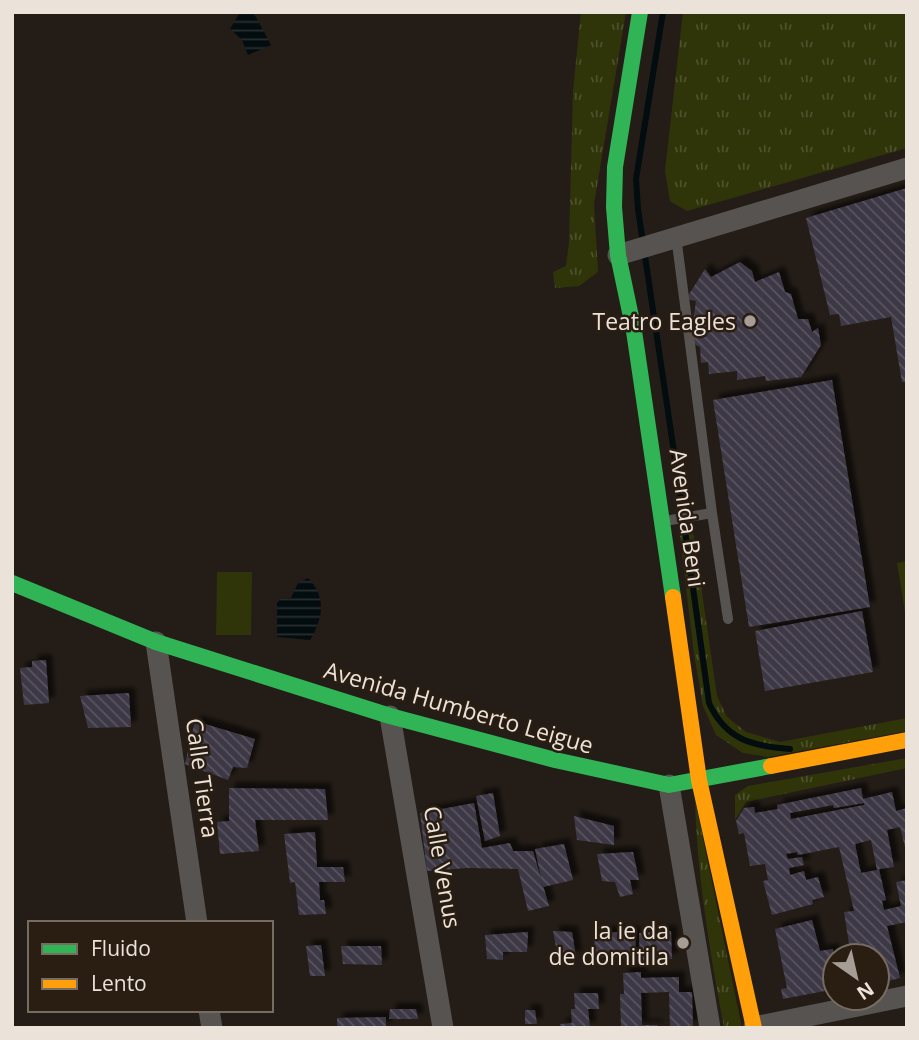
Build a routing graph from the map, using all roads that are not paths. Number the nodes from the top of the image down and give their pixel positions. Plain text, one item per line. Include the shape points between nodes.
1 (640, 12) edge
2 (907, 168) edge
3 (675, 237) junction
4 (624, 254) junction
5 (712, 513) junction
6 (662, 522) junction
7 (12, 583) edge
8 (728, 619) dead end
9 (156, 642) junction
10 (390, 716) junction
11 (907, 740) edge
12 (699, 780) junction
13 (669, 785) junction
14 (197, 921) edge
15 (907, 996) edge
16 (443, 1028) edge
17 (710, 1028) edge
18 (754, 1028) edge

1 - 4 street, Avenida Beni via 615,167 614,207
2 - 3 street
3 - 4 street
3 - 5 lane
4 - 6 street, Avenida Beni
5 - 6 lane
5 - 8 lane
6 - 12 street, Avenida Beni
7 - 9 street, Avenida Humberto Leigue
9 - 10 street, Avenida Humberto Leigue
9 - 14 street, Calle Tierra
10 - 13 street, Avenida Humberto Leigue
10 - 16 street, Calle Venus
11 - 12 street, Avenida Humberto Leigue
12 - 13 street, Avenida Humberto Leigue
12 - 18 street, Avenida Beni
13 - 17 street
15 - 18 street

